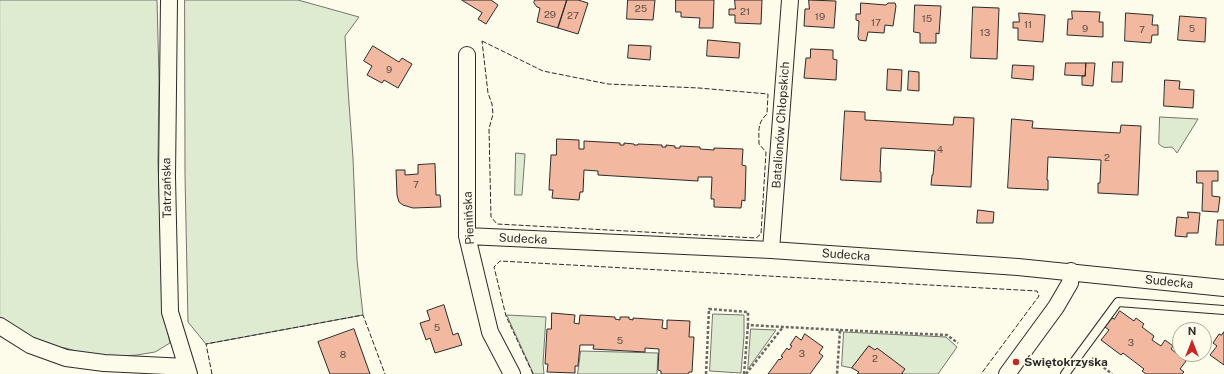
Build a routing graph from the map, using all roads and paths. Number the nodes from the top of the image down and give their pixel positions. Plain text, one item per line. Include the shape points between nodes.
1 (169, 0) edge
2 (790, 0) edge
3 (467, 55) dead end
4 (467, 236) junction
5 (771, 250) junction
6 (1071, 272) junction
7 (1224, 288) edge
8 (1224, 310) edge
9 (748, 325) junction
10 (0, 326) edge
11 (783, 327) junction
12 (840, 330) junction
13 (958, 343) dead end
14 (1082, 350) junction
15 (188, 370) edge
16 (512, 374) edge
17 (706, 374) edge
18 (745, 374) edge
19 (837, 374) edge
20 (1007, 374) edge
21 (1064, 374) edge
22 (1112, 374) edge

1 - 15 street, Tatrzańska via 167,177 170,312
2 - 5 street, Batalionów Chłopskich
3 - 4 street, Pienińska
4 - 5 street, Sudecka
4 - 16 street, Pienińska via 490,332
5 - 6 street, Sudecka
6 - 7 street, Sudecka
6 - 20 street via 1070,283 1056,307
8 - 14 lane via 1118,302
9 - 11 path
9 - 17 path via 748,312 709,309
9 - 18 path
10 - 15 street via 30,345 66,358
11 - 12 path
11 - 18 path
12 - 13 path via 947,335
12 - 19 path
14 - 21 lane
14 - 22 path

